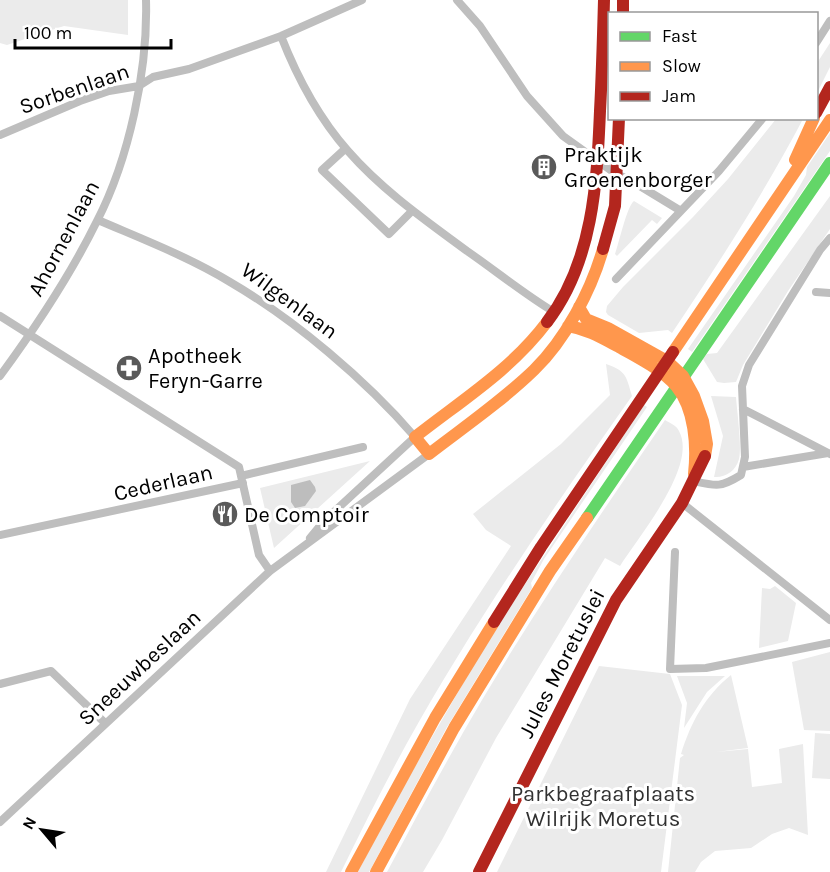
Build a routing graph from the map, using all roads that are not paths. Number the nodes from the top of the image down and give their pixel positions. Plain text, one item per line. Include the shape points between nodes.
1 (146, 0) edge
2 (362, 0) edge
3 (457, 0) edge
4 (604, 0) edge
5 (830, 21) edge
6 (281, 36) junction
7 (818, 40) edge
8 (139, 86) junction
9 (830, 87) edge
10 (818, 109) edge
11 (619, 120) edge
12 (761, 120) edge
13 (813, 120) edge
14 (830, 120) edge
15 (0, 135) edge
16 (345, 148) junction
17 (598, 163) junction
18 (830, 163) edge
19 (616, 174) junction
20 (830, 177) edge
21 (784, 188) junction
22 (804, 202) junction
23 (412, 211) junction
24 (681, 211) junction
25 (98, 220) junction
26 (830, 238) edge
27 (616, 279) dead end
28 (816, 292) dead end
29 (830, 293) edge
30 (579, 307) junction
31 (554, 312) junction
32 (0, 316) edge
33 (568, 326) junction
34 (29, 335) junction
35 (667, 361) junction
36 (659, 372) junction
37 (0, 376) edge
38 (680, 381) junction
39 (743, 410) junction
40 (415, 437) junction
41 (363, 447) dead end
42 (429, 454) junction
43 (829, 454) edge
44 (743, 467) junction
45 (242, 479) junction
46 (693, 481) junction
47 (682, 503) junction
48 (0, 535) edge
49 (306, 543) junction
50 (675, 552) dead end
51 (270, 571) junction
52 (830, 620) edge
53 (830, 643) edge
54 (0, 684) edge
55 (105, 723) junction
56 (0, 822) edge
57 (351, 872) edge
58 (376, 872) edge
59 (479, 872) edge

1 - 8 street, Ahornenlaan via 147,31
2 - 6 street, Sorbenlaan
3 - 17 street via 472,14 550,123
4 - 17 main road
5 - 7 street
6 - 8 street, Sorbenlaan via 189,69 153,77
6 - 16 street via 301,82
8 - 15 street, Sorbenlaan via 80,101
8 - 25 street, Ahornenlaan via 125,153
9 - 10 main road
11 - 19 main road
12 - 24 street
13 - 21 main road
14 - 21 main road
16 - 23 street
16 - 23 street via 322,170 389,234
17 - 19 street
17 - 31 main road via 594,208 582,254
18 - 22 main road
19 - 24 street
19 - 30 main road via 610,227
20 - 22 main road
21 - 35 main road
22 - 38 main road
23 - 31 street
24 - 27 street
25 - 34 street, Ahornenlaan
25 - 40 street, Wilgenlaan via 230,281 266,305 343,366
26 - 39 street via 750,365 742,386
28 - 29 street
30 - 33 main road
30 - 35 main road, Jules Moretuslei via 586,319
31 - 40 main road via 506,367
32 - 34 street
33 - 36 main road, Jules Moretuslei via 590,332
33 - 42 main road via 520,383
34 - 37 street, Ahornenlaan
34 - 45 street via 239,467
35 - 36 main road
35 - 38 main road, Jules Moretuslei
36 - 38 main road, Jules Moretuslei
36 - 57 main road via 486,633
38 - 46 main road, Jules Moretuslei via 697,402 706,444 705,459
38 - 58 main road via 503,646
39 - 43 street
39 - 44 street
40 - 42 main road, Wilgenlaan
40 - 49 street, Sneeuwbeslaan via 324,521
41 - 45 street
42 - 49 street, Sneeuwbeslaan
43 - 44 street
44 - 46 street via 741,475 726,485
45 - 48 street, Cederlaan
45 - 51 street, Cederlaan via 259,555
46 - 47 main road, Jules Moretuslei
47 - 52 street
47 - 59 main road, Jules Moretuslei via 616,600
49 - 51 street, Sneeuwbeslaan
50 - 53 street via 670,669 706,668
51 - 55 street, Sneeuwbeslaan
54 - 55 street via 51,671
55 - 56 street, Sneeuwbeslaan

